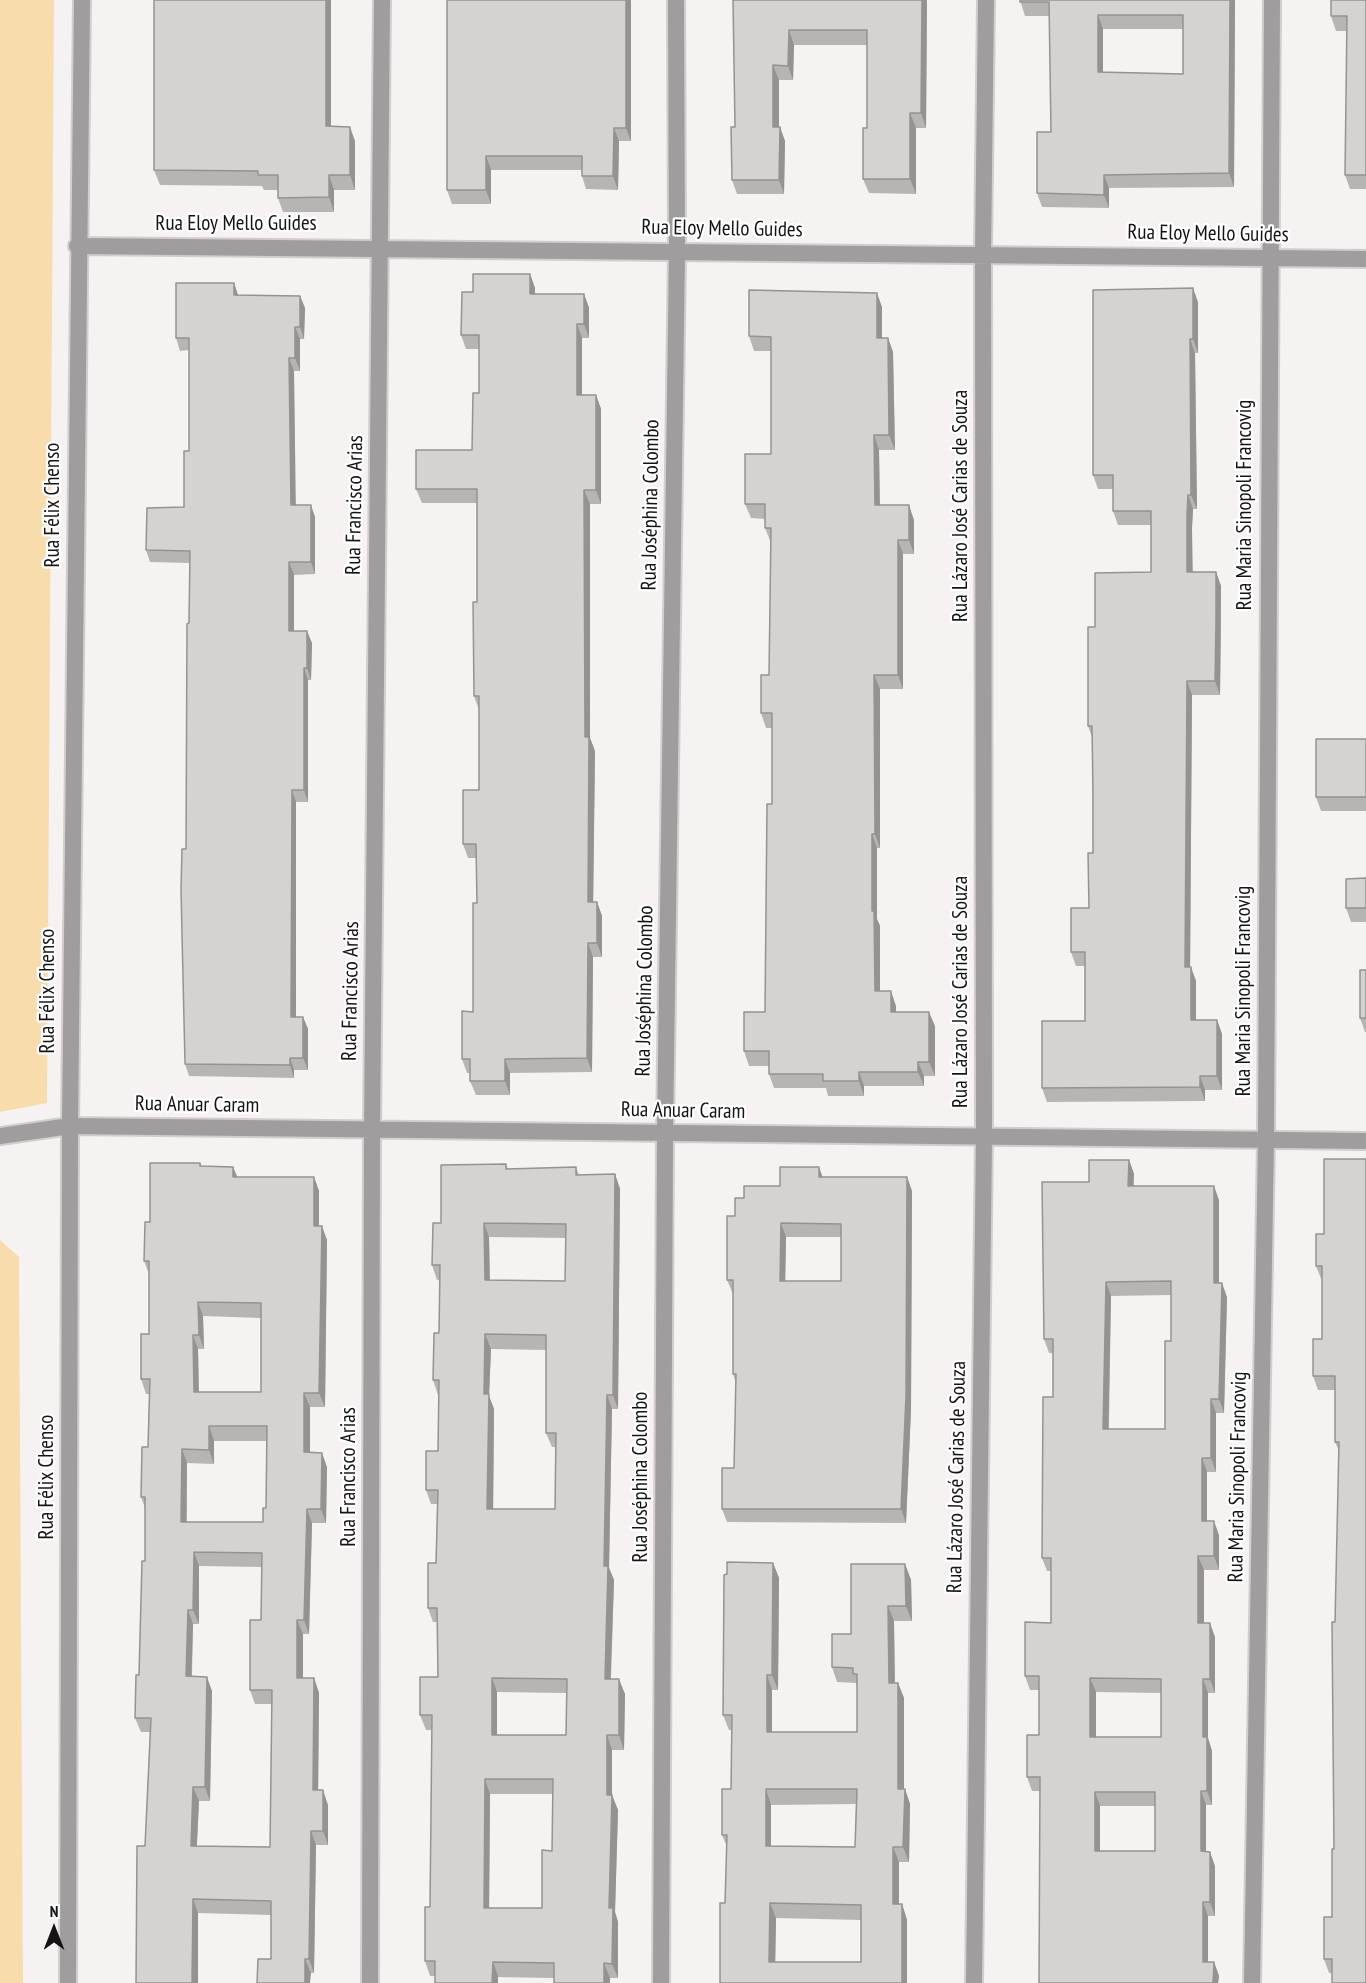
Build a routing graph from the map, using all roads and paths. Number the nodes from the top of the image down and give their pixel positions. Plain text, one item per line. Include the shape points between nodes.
1 (82, 0) edge
2 (382, 0) edge
3 (676, 0) edge
4 (986, 0) edge
5 (1272, 0) edge
6 (77, 246) junction
7 (380, 247) junction
8 (677, 251) junction
9 (983, 254) junction
10 (1269, 256) junction
11 (1366, 259) edge
12 (70, 1126) junction
13 (372, 1130) junction
14 (665, 1133) junction
15 (0, 1136) edge
16 (984, 1137) junction
17 (1266, 1140) junction
18 (1366, 1142) edge
19 (68, 1983) edge
20 (370, 1983) edge
21 (661, 1983) edge
22 (974, 1983) edge
23 (1252, 1983) edge

1 - 6 street, Rua Félix Chenso
2 - 7 street, Rua Francisco Arias
3 - 8 street, Rua Joséphina Colombo
4 - 9 street, Rua Lázaro José Carias de Souza
5 - 10 street, Rua Maria Sinopoli Francovig
6 - 7 street, Rua Eloy Mello Guides
6 - 12 street, Rua Félix Chenso
7 - 8 street, Rua Eloy Mello Guides
7 - 13 street, Rua Francisco Arias
8 - 9 street, Rua Eloy Mello Guides
8 - 14 street, Rua Joséphina Colombo
9 - 10 street, Rua Eloy Mello Guides
9 - 16 street, Rua Lázaro José Carias de Souza
10 - 11 street, Rua Eloy Mello Guides
10 - 17 street, Rua Maria Sinopoli Francovig
12 - 13 street, Rua Anuar Caram
12 - 15 street, Rua Anuar Caram
12 - 19 street, Rua Félix Chenso
13 - 14 street, Rua Anuar Caram
13 - 20 street, Rua Francisco Arias
14 - 16 street, Rua Anuar Caram
14 - 21 street, Rua Joséphina Colombo
16 - 17 street, Rua Anuar Caram
16 - 22 street, Rua Lázaro José Carias de Souza
17 - 18 street, Rua Anuar Caram
17 - 23 street, Rua Maria Sinopoli Francovig

